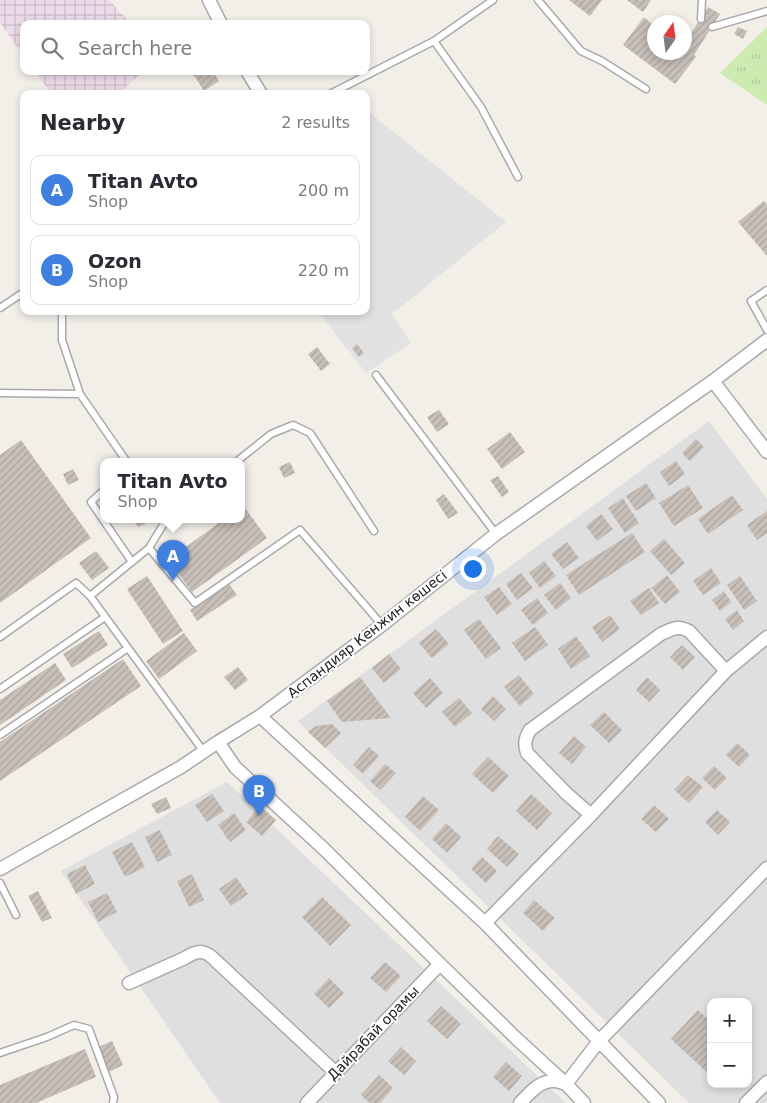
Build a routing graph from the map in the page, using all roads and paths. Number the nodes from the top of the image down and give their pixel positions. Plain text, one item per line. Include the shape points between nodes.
1 (209, 0) edge
2 (492, 0) edge
3 (538, 0) edge
4 (702, 0) edge
5 (767, 11) edge
6 (701, 19) dead end
7 (219, 20) edge
8 (712, 27) dead end
9 (434, 41) junction
10 (370, 74) edge
11 (249, 75) edge
12 (367, 75) edge
13 (646, 88) dead end
14 (258, 90) edge
15 (338, 90) edge
16 (518, 177) dead end
17 (767, 290) edge
18 (20, 295) edge
19 (0, 308) edge
20 (62, 315) edge
21 (767, 330) edge
22 (767, 340) edge
23 (376, 375) dead end
24 (712, 381) junction
25 (0, 393) edge
26 (80, 394) junction
27 (767, 452) edge
28 (124, 458) edge
29 (241, 458) edge
30 (100, 494) edge
31 (100, 515) edge
32 (105, 523) edge
33 (164, 523) edge
34 (374, 531) dead end
35 (496, 534) junction
36 (149, 548) junction
37 (132, 562) junction
38 (90, 596) junction
39 (105, 617) junction
40 (382, 625) junction
41 (0, 637) edge
42 (767, 637) edge
43 (128, 648) junction
44 (726, 672) junction
45 (0, 689) edge
46 (260, 716) junction
47 (0, 735) edge
48 (218, 742) junction
49 (204, 752) junction
50 (591, 815) junction
51 (767, 868) edge
52 (0, 869) edge
53 (0, 883) edge
54 (16, 915) dead end
55 (485, 923) junction
56 (440, 964) junction
57 (129, 983) dead end
58 (599, 1041) junction
59 (0, 1053) edge
60 (335, 1072) junction
61 (767, 1082) edge
62 (566, 1084) junction
63 (113, 1103) edge
64 (307, 1103) edge
65 (520, 1103) edge
66 (584, 1103) edge
67 (659, 1103) edge
68 (746, 1103) edge

1 - 7 street
2 - 9 lane
3 - 13 lane via 581,50
4 - 6 lane
5 - 8 lane
9 - 10 lane
9 - 16 lane via 481,106
11 - 14 street
12 - 15 lane
17 - 21 lane via 751,301
18 - 19 lane
20 - 26 lane via 62,340
22 - 24 street, Аспандияр Кенжин көшесі
23 - 35 lane
24 - 27 street
24 - 35 street, Аспандияр Кенжин көшесі
25 - 26 lane
26 - 28 lane
29 - 34 lane via 271,434 293,425 310,433
30 - 31 lane via 91,502
32 - 37 lane
33 - 36 lane
35 - 40 street, Аспандияр Кенжин көшесі
36 - 37 lane
36 - 40 lane via 194,603 300,530
37 - 38 lane
38 - 39 lane
38 - 41 lane via 76,583
39 - 43 lane
39 - 45 lane
40 - 46 street, Аспандияр Кенжин көшесі
42 - 44 street
43 - 47 lane
43 - 49 lane
44 - 50 street
44 - 50 street via 689,631 675,628 661,634 530,730 525,742 527,753
46 - 48 street, Аспандияр Кенжин көшесі
46 - 55 street
48 - 49 street, Аспандияр Кенжин көшесі
48 - 56 street via 235,767 324,849
49 - 52 street, Аспандияр Кенжин көшесі
50 - 55 street
51 - 58 street
53 - 54 lane
55 - 58 street
56 - 60 street, Дайрабай орамы
56 - 62 street
57 - 60 street via 192,954 205,952
58 - 62 street
58 - 67 street
59 - 63 lane via 74,1025 89,1029 114,1097
60 - 64 street, Дайрабай орамы
61 - 68 street
62 - 65 street via 549,1081
62 - 66 street

